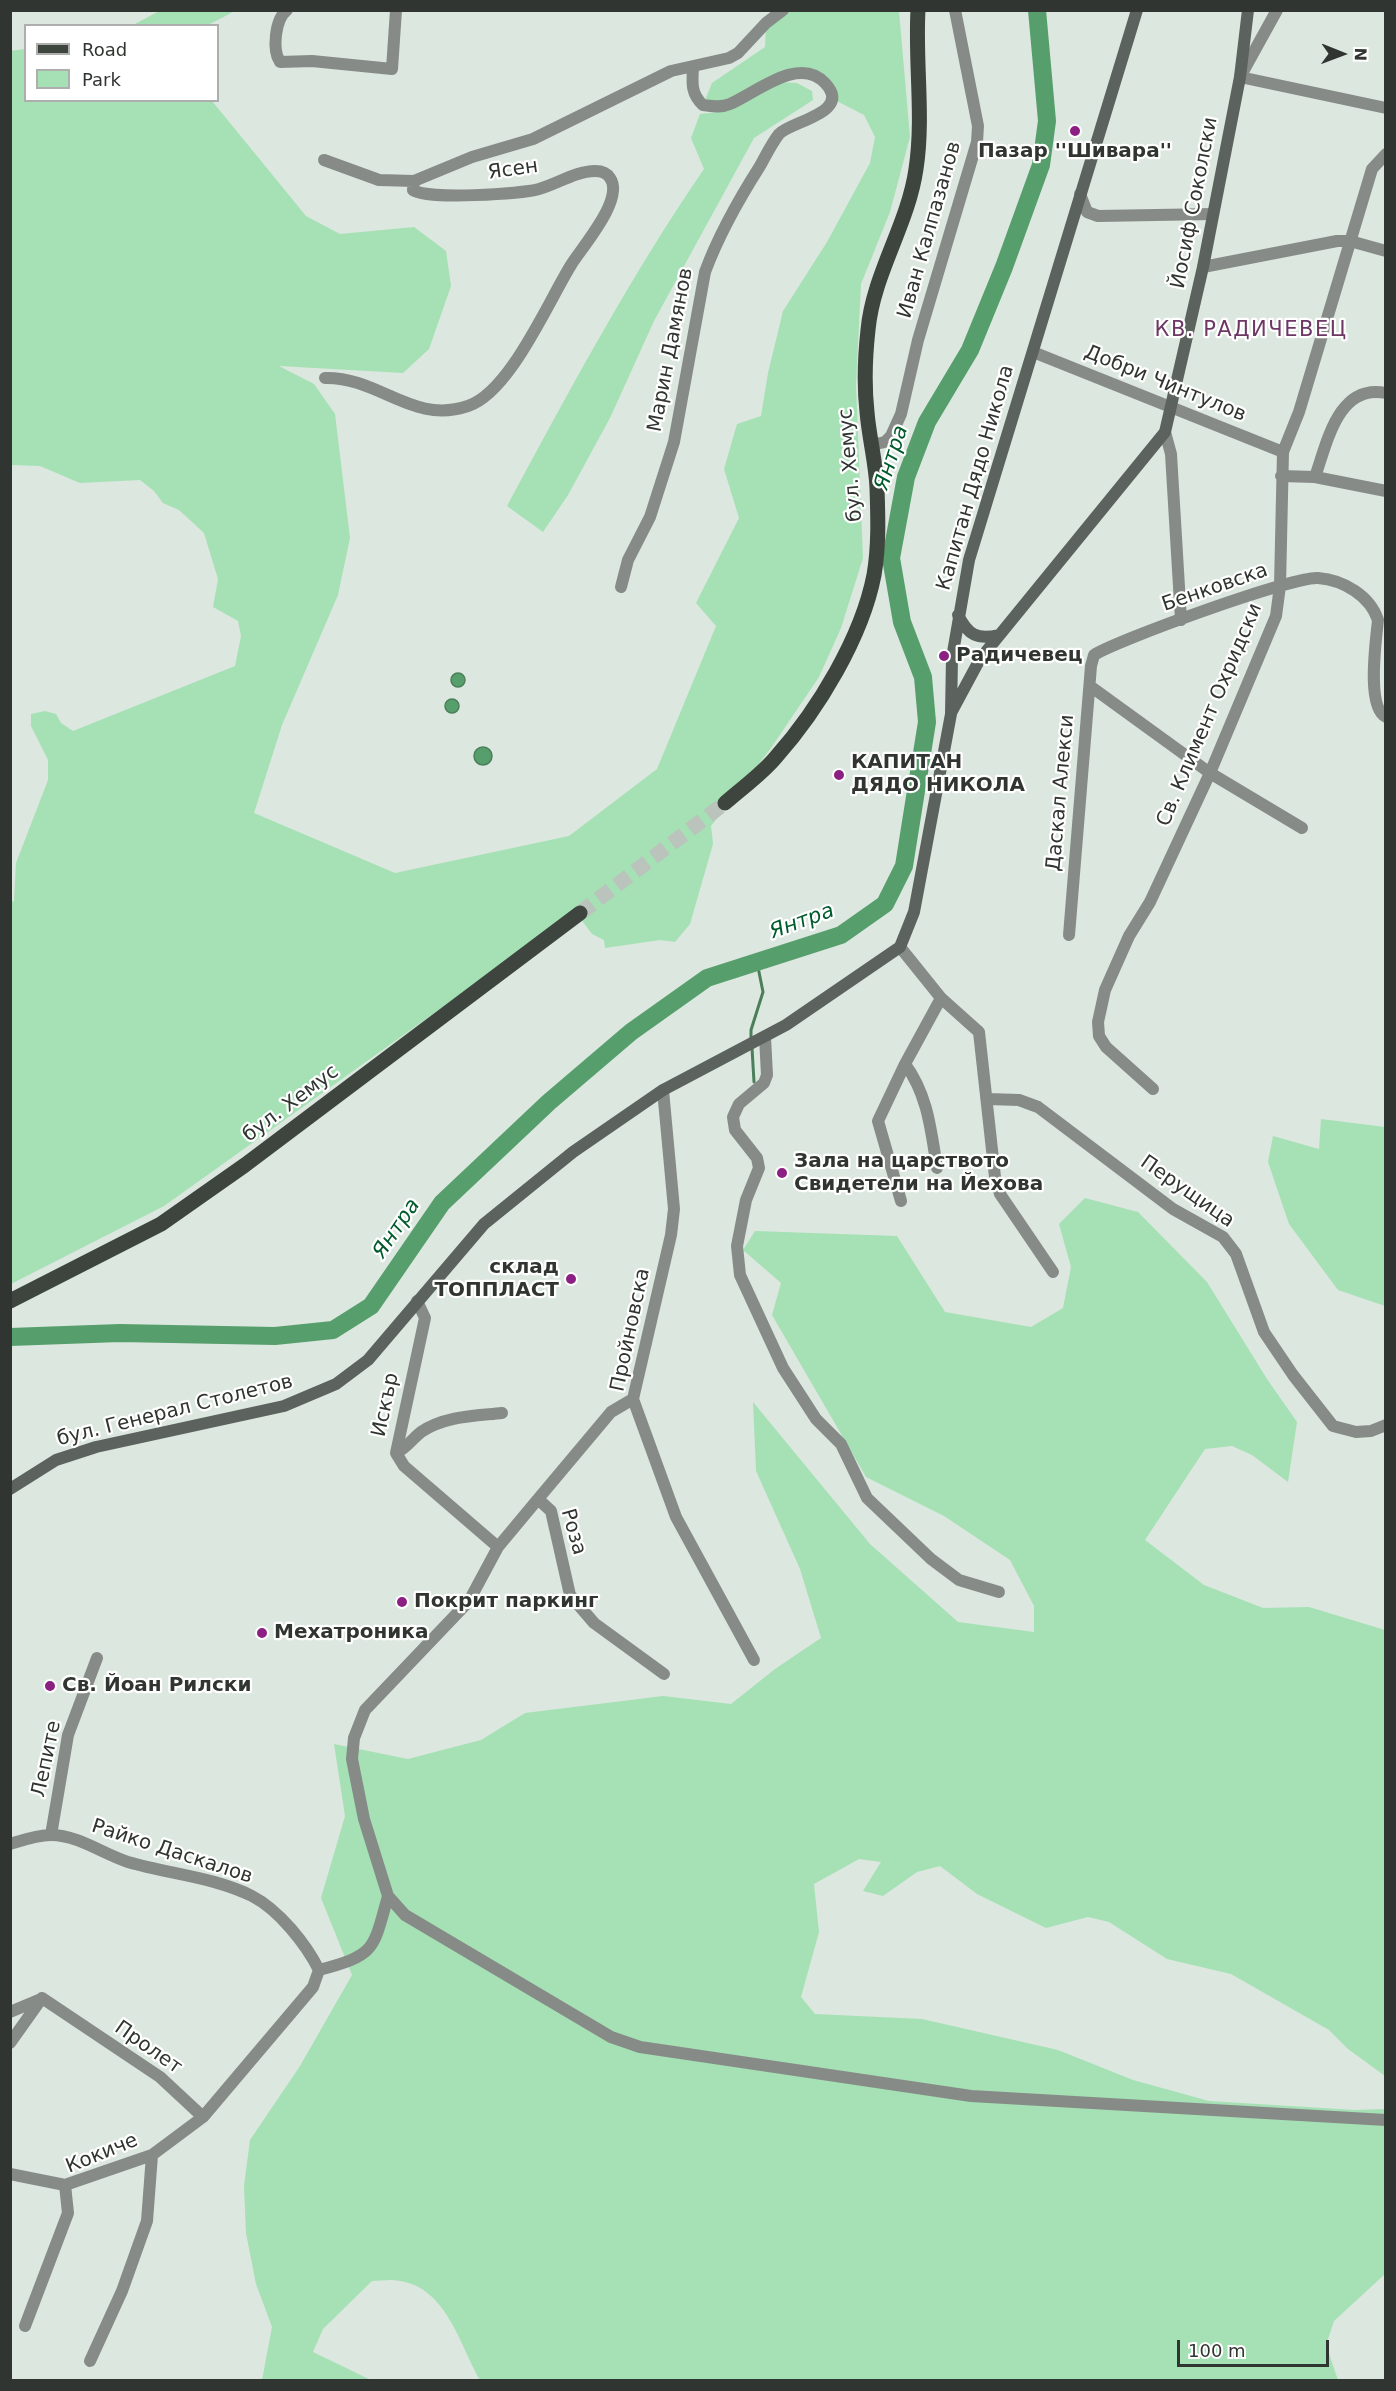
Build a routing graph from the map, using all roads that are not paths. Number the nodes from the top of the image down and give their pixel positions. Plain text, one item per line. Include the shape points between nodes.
1 (287, 10) edge
2 (396, 10) edge
3 (783, 10) edge
4 (918, 10) edge
5 (956, 10) edge
6 (1137, 10) edge
7 (1248, 10) edge
8 (1276, 10) edge
9 (693, 68) junction
10 (1240, 77) junction
11 (1386, 108) edge
12 (1386, 154) edge
13 (324, 160) dead end
14 (414, 181) junction
15 (1080, 194) junction
16 (1213, 214) junction
17 (1350, 241) junction
18 (1386, 251) edge
19 (1203, 267) junction
20 (1033, 351) junction
21 (325, 378) dead end
22 (1386, 393) edge
23 (1172, 409) junction
24 (1165, 432) junction
25 (871, 446) junction
26 (1282, 452) junction
27 (1281, 476) junction
28 (1314, 477) junction
29 (1386, 491) edge
30 (1280, 586) junction
31 (621, 587) dead end
32 (958, 615) junction
33 (1181, 620) junction
34 (999, 635) junction
35 (1094, 655) joint
36 (1090, 686) junction
37 (951, 714) junction
38 (1386, 717) edge
39 (1210, 773) junction
40 (725, 803) tunnel mouth
41 (1302, 828) dead end
42 (580, 913) tunnel mouth
43 (1069, 935) dead end
44 (900, 947) junction
45 (941, 998) junction
46 (761, 1039) junction
47 (905, 1064) junction
48 (1153, 1089) dead end
49 (663, 1090) junction
50 (988, 1099) junction
51 (937, 1168) dead end
52 (901, 1201) dead end
53 (1053, 1272) dead end
54 (10, 1301) edge
55 (417, 1301) junction
56 (633, 1398) junction
57 (502, 1413) dead end
58 (1386, 1425) edge
59 (396, 1453) junction
60 (10, 1489) edge
61 (538, 1499) junction
62 (498, 1547) junction
63 (999, 1592) dead end
64 (97, 1658) dead end
65 (754, 1660) dead end
66 (664, 1674) dead end
67 (51, 1835) junction
68 (10, 1844) edge
69 (388, 1896) junction
70 (319, 1970) junction
71 (42, 1998) junction
72 (10, 2012) edge
73 (10, 2043) edge
74 (203, 2117) junction
75 (1386, 2120) edge
76 (152, 2155) junction
77 (10, 2174) edge
78 (65, 2185) junction
79 (25, 2326) dead end
80 (90, 2361) dead end

1 - 2 street via 279,21 275,50 280,62 392,69
3 - 9 street, Ясен via 729,58
4 - 25 main road, бул. Хемус via 916,168 909,204 877,290 868,327 865,372
5 - 25 street, Иван Калпазанов via 978,126 977,142 918,340 898,424 885,442
6 - 15 street, Капитан Дядо Никола
7 - 10 street, Йосиф Соколски
8 - 10 street
9 - 14 street, Ясен via 657,77 533,139
9 - 31 street, Марин Дамянов via 695,98 703,105 728,105 785,76 802,73 820,77 830,88 831,98 828,108 817,116 781,132 713,249 705,272 674,442 650,517 628,560
10 - 11 street
10 - 16 street, Йосиф Соколски
12 - 17 street, Св. Климент Охридски via 1372,169
13 - 14 street via 379,180
14 - 21 street, Ясен via 413,190 427,195 501,194 538,189 594,171 604,172 610,178 613,194 527,347 477,401 438,411 413,408 369,385
15 - 16 street via 1087,212 1098,216
15 - 20 street, Капитан Дядо Никола
16 - 19 street, Йосиф Соколски
17 - 18 street
17 - 19 street via 1309,244
17 - 26 street, Св. Климент Охридски via 1299,412
19 - 23 street, Йосиф Соколски
20 - 23 street, Добри Чинтулов
20 - 32 street, Капитан Дядо Никола via 969,560
22 - 28 street via 1362,393 1346,405 1332,428
23 - 24 street, Йосиф Соколски
23 - 26 street, Добри Чинтулов
24 - 33 street via 1171,454
24 - 34 street, Йосиф Соколски
25 - 40 main road, бул. Хемус via 879,536 861,622 802,724 776,758
26 - 27 street, Св. Климент Охридски
27 - 28 street
27 - 30 street, Св. Климент Охридски
28 - 29 street
30 - 33 street, Бенковска
30 - 38 street, Бенковска via 1317,578 1338,582 1366,598 1377,620 1376,705
30 - 39 street, Св. Климент Охридски via 1272,628
32 - 34 street via 965,628 980,638
32 - 37 street, Капитан Дядо Никола
33 - 35 street, Бенковска
34 - 37 street, Йосиф Соколски via 980,659
35 - 36 street, Даскал Алекси
36 - 39 street
36 - 43 street, Даскал Алекси
37 - 44 street, Капитан Дядо Никола via 914,912
39 - 41 street
39 - 48 street, Св. Климент Охридски via 1150,902 1129,936 1105,990 1098,1022 1099,1036 1106,1047
42 - 54 main road, бул. Хемус via 161,1224
44 - 45 street
44 - 46 street
45 - 47 street
45 - 50 street via 979,1032
46 - 49 street, бул. Генерал Столетов
46 - 63 street via 767,1075 733,1117 735,1130 757,1158 759,1168 746,1200 736,1246 743,1283 783,1368 816,1419 841,1443 867,1498 959,1580
47 - 51 street via 918,1081 926,1104
47 - 52 street via 878,1121
49 - 55 street, бул. Генерал Столетов via 500,1209
49 - 56 street, Пройновска via 674,1209
50 - 53 street via 1000,1194
50 - 58 street, Перущица via 1018,1100 1038,1107 1173,1209 1223,1237 1236,1254 1264,1332 1333,1426 1371,1431
55 - 59 street, Искър via 423,1310 424,1326
55 - 60 street, бул. Генерал Столетов via 368,1360 319,1393 284,1406 96,1446 56,1460
56 - 61 street, Роза via 611,1412
56 - 65 street, Пройновска via 676,1518
57 - 59 street via 440,1422
59 - 62 street, Искър via 404,1466
61 - 62 street
61 - 66 street, Роза via 551,1511 570,1595 594,1623
62 - 69 street via 469,1600 358,1722 352,1759 364,1819
64 - 67 street, Лепите via 68,1736
67 - 68 street, Райко Даскалов
67 - 70 street, Райко Даскалов via 129,1862 188,1875 252,1896 288,1928
69 - 70 street via 371,1949 351,1962
69 - 75 street via 405,1915 423,1926 611,2037 640,2047 971,2096
70 - 74 street via 313,1987
71 - 72 street
71 - 73 street
71 - 74 street, Пролет via 160,2077
74 - 76 street
76 - 78 street, Кокиче
76 - 80 street, Кокиче via 147,2221 122,2291
77 - 78 street
78 - 79 street, Кокиче via 68,2212

